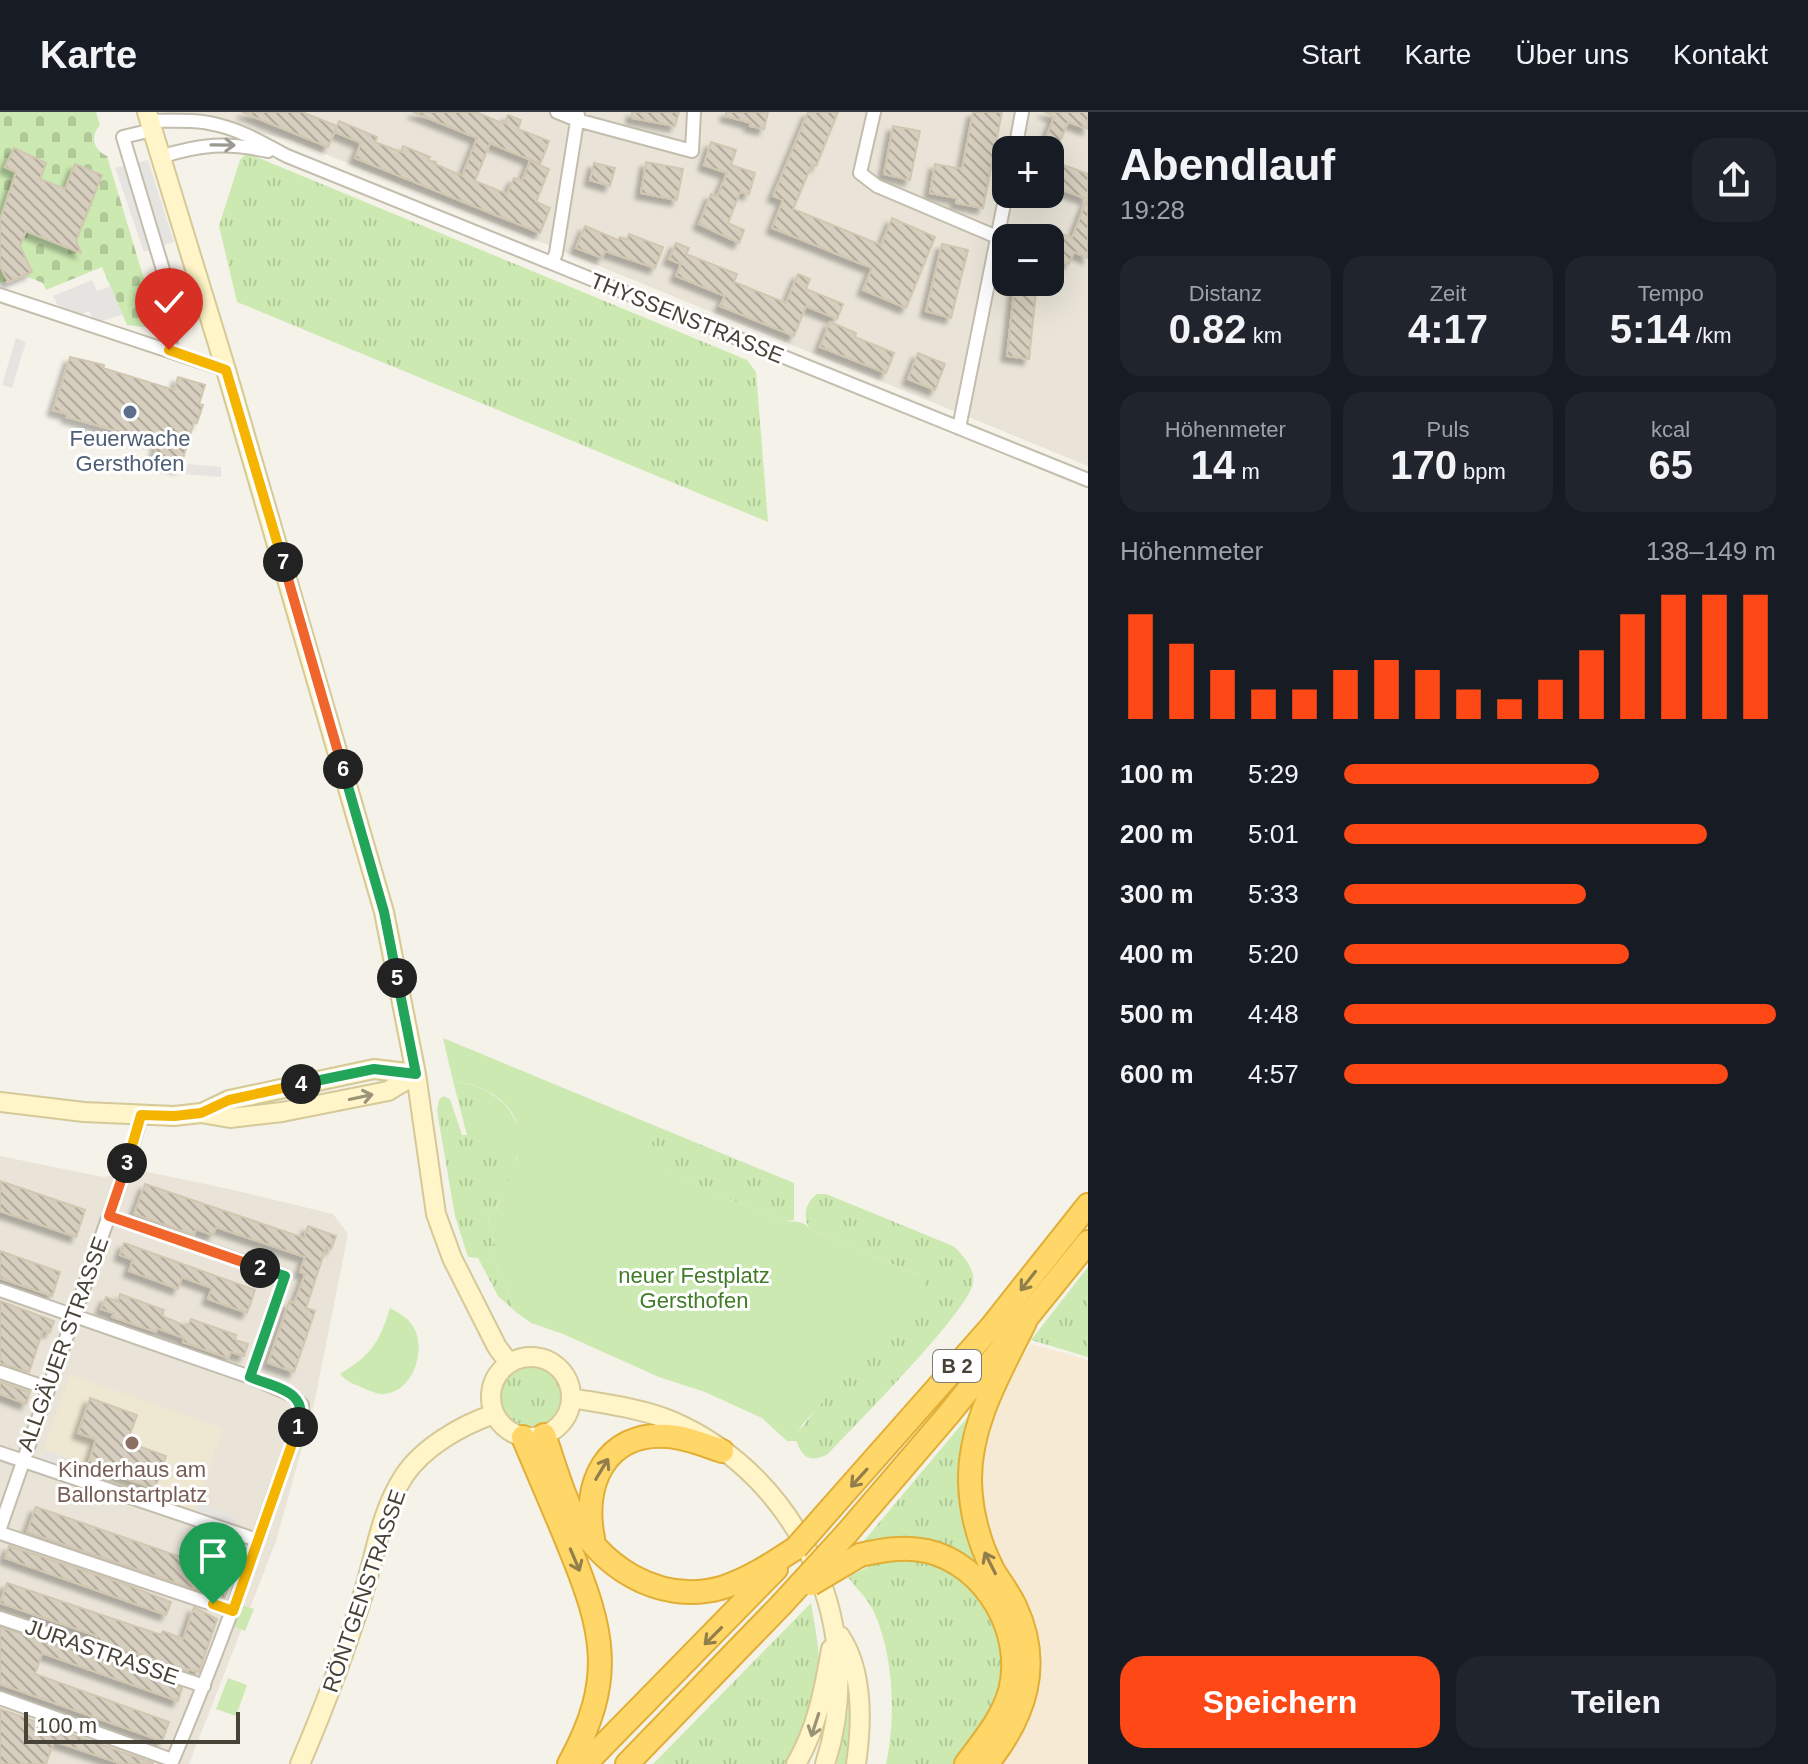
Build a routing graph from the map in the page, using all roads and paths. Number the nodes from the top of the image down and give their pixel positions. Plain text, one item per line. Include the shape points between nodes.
1 (557, 112) edge
2 (694, 112) edge
3 (874, 112) edge
4 (1022, 112) edge
5 (577, 116) edge
6 (149, 121) edge
7 (1018, 136) edge
8 (287, 156) junction
9 (160, 157) junction
10 (992, 235) edge
11 (992, 262) edge
12 (552, 263) junction
13 (0, 295) edge
14 (169, 350) junction
15 (226, 370) junction
16 (959, 428) junction
17 (1088, 480) edge
18 (416, 1074) junction
19 (1, 1101) edge
20 (141, 1115) junction
21 (1088, 1205) edge
22 (109, 1216) junction
23 (1088, 1242) edge
24 (0, 1290) edge
25 (73, 1315) junction
26 (1025, 1322) junction
27 (509, 1363) junction
28 (0, 1372) edge
29 (250, 1377) junction
30 (47, 1388) junction
31 (571, 1398) junction
32 (494, 1414) junction
33 (534, 1436) junction
34 (722, 1451) junction
35 (0, 1453) edge
36 (22, 1461) junction
37 (0, 1530) edge
38 (257, 1540) junction
39 (594, 1543) junction
40 (765, 1574) junction
41 (781, 1605) junction
42 (233, 1611) junction
43 (0, 1618) edge
44 (834, 1627) junction
45 (204, 1686) junction
46 (0, 1698) edge
47 (171, 1762) edge
48 (300, 1764) edge
49 (569, 1764) edge
50 (585, 1764) edge
51 (627, 1764) edge
52 (796, 1764) edge
53 (825, 1764) edge
54 (856, 1764) edge
55 (966, 1764) edge
56 (987, 1764) edge

1 - 5 street
2 - 5 street via 692,151
3 - 10 street via 860,173 877,186
4 - 7 street
5 - 12 street
6 - 8 street, THYSSENSTRASSE via 216,124
6 - 9 main road
6 - 14 street via 123,137 173,303
9 -> 8 street, THYSSENSTRASSE via 216,144
8 - 12 street, THYSSENSTRASSE
9 - 15 main road
11 - 16 street
12 - 16 street, THYSSENSTRASSE
13 - 14 street
14 - 15 street
15 - 18 main road via 384,912
16 - 17 street, THYSSENSTRASSE
18 - 20 main road via 374,1069 229,1100 201,1113
18 - 27 main road via 436,1214 452,1258
19 - 20 main road
20 - 22 street, ALLGÄUER STRASSE
21 -> 40 highway, B 2, bridge via 963,1360 796,1548
22 - 25 street, ALLGÄUER STRASSE
22 - 29 street via 285,1276
23 - 26 highway, B 2
24 - 25 street
25 - 29 street
25 - 30 street, ALLGÄUER STRASSE
26 - 41 highway, B 2, bridge
56 -> 26 highway via 1018,1715 1027,1688 1027,1648 1021,1621 980,1540 971,1463 984,1409
27 - 31 main road via 531,1357 551,1363 566,1378
27 - 32 main road via 493,1383
28 - 30 street
29 - 38 street via 292,1395 300,1401 302,1416
30 - 36 street, ALLGÄUER STRASSE
31 - 33 main road via 561,1424
31 - 34 main road via 660,1417
32 - 33 main road via 504,1428
32 - 48 main road, RÖNTGENSTRASSE via 470,1422 437,1446 398,1486 347,1644
33 - 39 highway via 572,1512
33 -> 49 highway via 600,1639 596,1696
39 -> 34 highway via 592,1487 616,1450 642,1438 667,1436
34 - 44 main road via 764,1487 790,1519 827,1593
35 - 36 street
36 - 37 street, ALLGÄUER STRASSE
36 - 38 street
37 - 42 street
38 - 42 street
39 - 40 highway via 632,1578 676,1590 706,1591
40 -> 50 highway
41 - 51 highway, B 2
41 - 55 highway, bridge via 860,1555 894,1549 943,1557 983,1586 1013,1645 1010,1689 995,1724
42 - 45 street
43 - 45 street, JURASTRASSE
44 -> 52 main road via 818,1717
44 - 53 main road via 839,1707
44 - 54 main road via 856,1673
45 - 47 street
46 - 47 street

